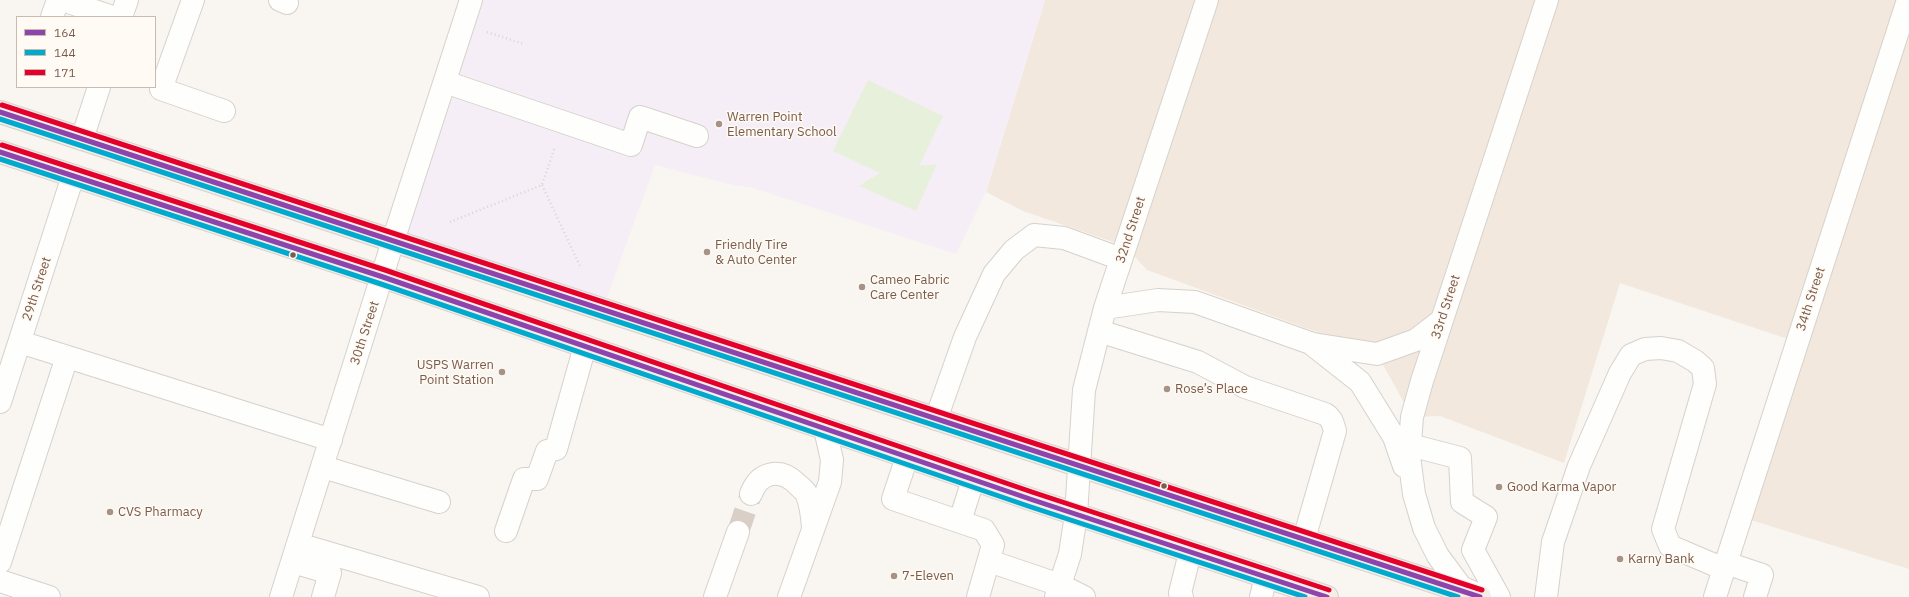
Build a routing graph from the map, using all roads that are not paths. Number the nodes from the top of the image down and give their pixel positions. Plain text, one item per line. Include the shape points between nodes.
1 (58, 0) edge
2 (63, 0) edge
3 (127, 0) edge
4 (193, 0) edge
5 (471, 0) edge
6 (1207, 0) edge
7 (1548, 0) edge
8 (1908, 0) edge
9 (52, 16) edge
10 (109, 16) edge
11 (121, 16) edge
12 (444, 82) junction
13 (99, 88) edge
14 (224, 111) dead end
15 (0, 112) edge
16 (697, 136) dead end
17 (82, 139) junction
18 (0, 152) edge
19 (73, 176) junction
20 (393, 241) junction
21 (1121, 259) junction
22 (383, 277) junction
23 (1105, 308) junction
24 (1442, 320) junction
25 (1099, 330) junction
26 (1313, 344) junction
27 (585, 346) junction
28 (11, 351) edge
29 (67, 357) junction
30 (0, 402) edge
31 (936, 419) junction
32 (825, 429) junction
33 (331, 440) junction
34 (1410, 445) junction
35 (907, 457) junction
36 (1079, 466) junction
37 (323, 467) junction
38 (973, 480) junction
39 (751, 494) tunnel mouth
40 (1414, 494) junction
41 (439, 502) dead end
42 (1076, 515) junction
43 (960, 522) junction
44 (813, 529) junction
45 (506, 531) dead end
46 (738, 532) tunnel mouth
47 (1304, 539) junction
48 (295, 553) junction
49 (1190, 553) junction
50 (989, 561) junction
51 (0, 562) edge
52 (1725, 566) junction
53 (0, 581) edge
54 (1264, 587) edge
55 (1058, 591) edge
56 (48, 597) edge
57 (281, 597) edge
58 (323, 597) edge
59 (478, 597) edge
60 (715, 597) edge
61 (789, 597) edge
62 (978, 597) edge
63 (1084, 597) edge
64 (1181, 597) edge
65 (1326, 597) edge
66 (1480, 597) edge
67 (1486, 597) edge
68 (1499, 597) edge
69 (1546, 597) edge
70 (1715, 597) edge
71 (1755, 597) edge

1 - 9 street
2 - 10 street
3 - 11 street
4 - 14 street via 162,89
5 - 12 street, 30th Street
6 - 21 street, 32nd Street
7 - 24 street, 33rd Street
8 - 52 street, 34th Street
12 - 16 street via 631,145 640,117
12 - 20 street, 30th Street
13 - 17 street
15 - 17 main road
17 - 20 main road
18 - 19 main road
19 - 22 main road
19 - 28 street, 29th Street
20 - 22 street, 30th Street
20 - 31 main road
21 - 23 street, 32nd Street
21 - 31 street via 1064,238 1034,235 1014,250 994,274 965,337
22 - 27 main road
22 - 33 street, 30th Street
23 - 25 street, 32nd Street
23 - 26 street via 1158,300 1195,302
24 - 26 street via 1416,340 1377,354
24 - 34 street, 33rd Street via 1412,417
25 - 36 street, 32nd Street via 1084,390
25 - 47 street via 1198,362 1245,387 1329,417 1334,432
26 - 40 street via 1360,382 1394,437
27 - 32 main road
27 - 45 street via 556,449 547,451 537,480 524,479
28 - 29 street
28 - 30 street, 29th Street
29 - 33 street
29 - 51 street
31 - 36 main road
32 - 35 main road
32 - 44 street via 832,460 830,482
33 - 37 street, 30th Street
34 - 40 street, 33rd Street
34 - 68 street via 1460,458 1462,502 1486,517 1473,550
35 - 38 main road
35 - 43 street via 893,500
36 - 42 street, 32nd Street
36 - 47 main road
37 - 41 street
37 - 48 street, 30th Street
38 - 42 main road
38 - 43 street
39 - 44 street via 754,485 769,474 781,474 793,480 806,492 812,511
40 - 67 street, 33rd Street via 1424,528 1438,556 1461,586
42 - 49 main road
42 - 55 street, 32nd Street via 1070,554
43 - 50 street via 984,530 993,545
44 - 61 street
46 - 60 street
47 - 66 main road
48 - 57 street, 30th Street
48 - 58 street via 330,573
48 - 59 street
49 - 54 main road
49 - 64 street
50 - 55 street
50 - 62 street
52 - 69 street via 1670,546 1663,529 1705,384 1703,368 1678,351 1645,349 1632,355 1620,373 1579,466 1553,542
52 - 70 street, 34th Street
52 - 71 street via 1762,575
53 - 56 street
54 - 65 main road
55 - 63 street

